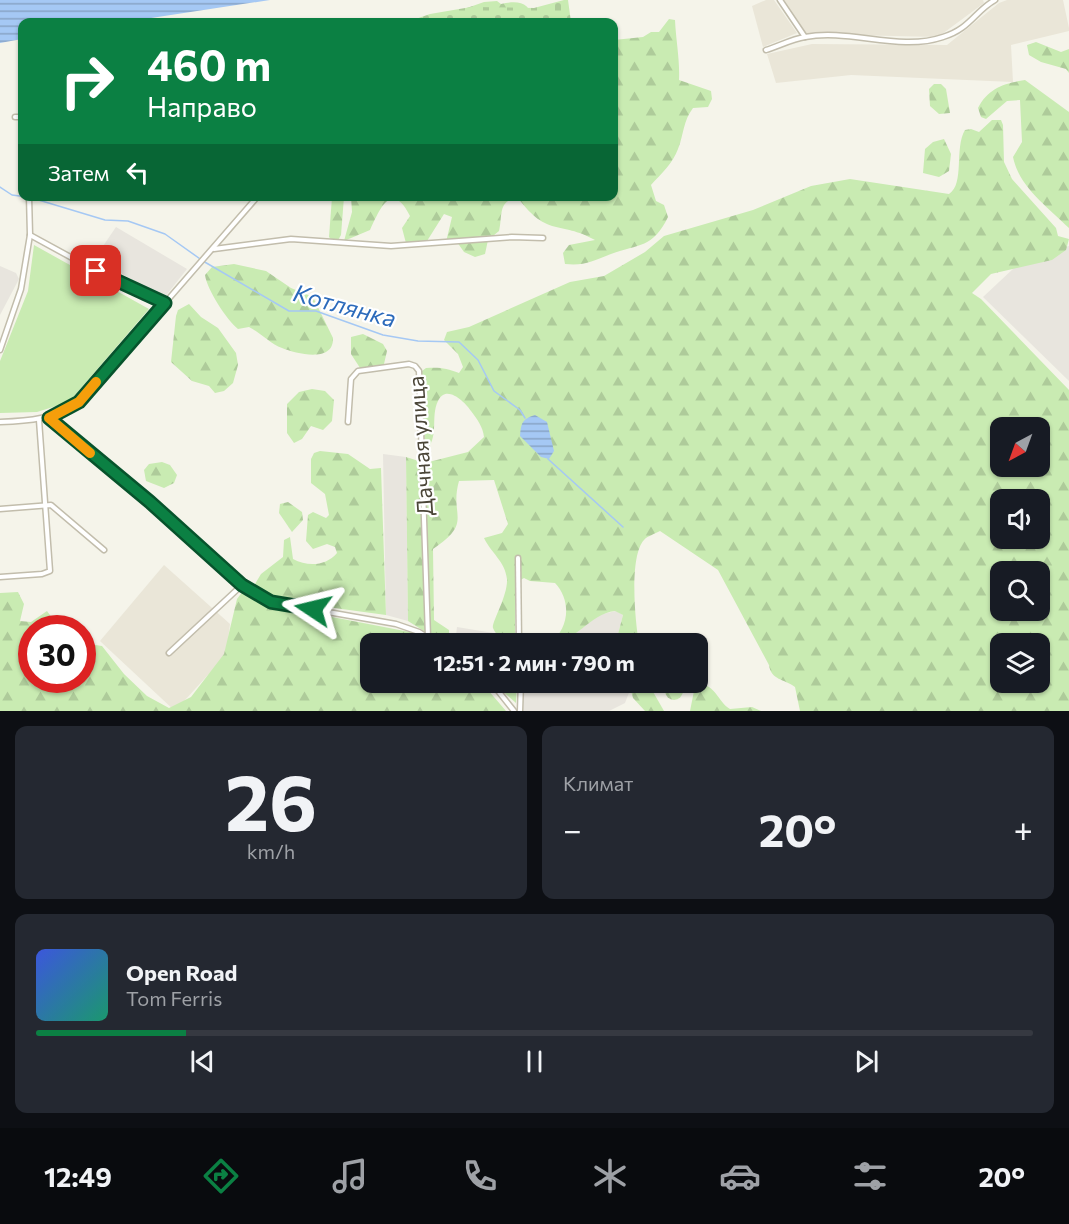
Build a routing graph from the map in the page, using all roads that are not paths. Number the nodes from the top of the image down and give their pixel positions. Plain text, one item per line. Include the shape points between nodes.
1 (780, 0) edge
2 (992, 1) edge
3 (805, 37) junction
4 (766, 50) dead end
5 (29, 201) edge
6 (254, 201) edge
7 (30, 235) junction
8 (543, 238) dead end
9 (213, 249) junction
10 (165, 303) junction
11 (0, 350) edge
12 (49, 418) junction
13 (39, 420) junction
14 (0, 422) edge
15 (348, 422) dead end
16 (46, 504) junction
17 (0, 509) edge
18 (104, 550) dead end
19 (518, 558) dead end
20 (0, 577) edge
21 (242, 585) junction
22 (418, 633) edge
23 (428, 633) edge
24 (519, 633) edge
25 (169, 653) dead end
26 (500, 693) edge
27 (521, 693) edge
28 (514, 711) edge
29 (520, 711) edge

1 - 3 street
2 - 3 street via 969,24 936,40
3 - 4 street
5 - 7 street
6 - 9 street
7 - 10 street
7 - 11 street via 21,289
8 - 9 street via 391,246 291,239
9 - 10 street
10 - 12 street via 79,402
12 - 13 street
12 - 21 street
13 - 14 street
13 - 16 street
15 - 23 street, Дачная улица via 351,379 358,371 416,366 420,383
16 - 17 street
16 - 18 street
16 - 20 street via 50,571
19 - 24 street
21 - 22 street via 271,602 396,624
21 - 25 street
26 - 28 street
27 - 29 street

